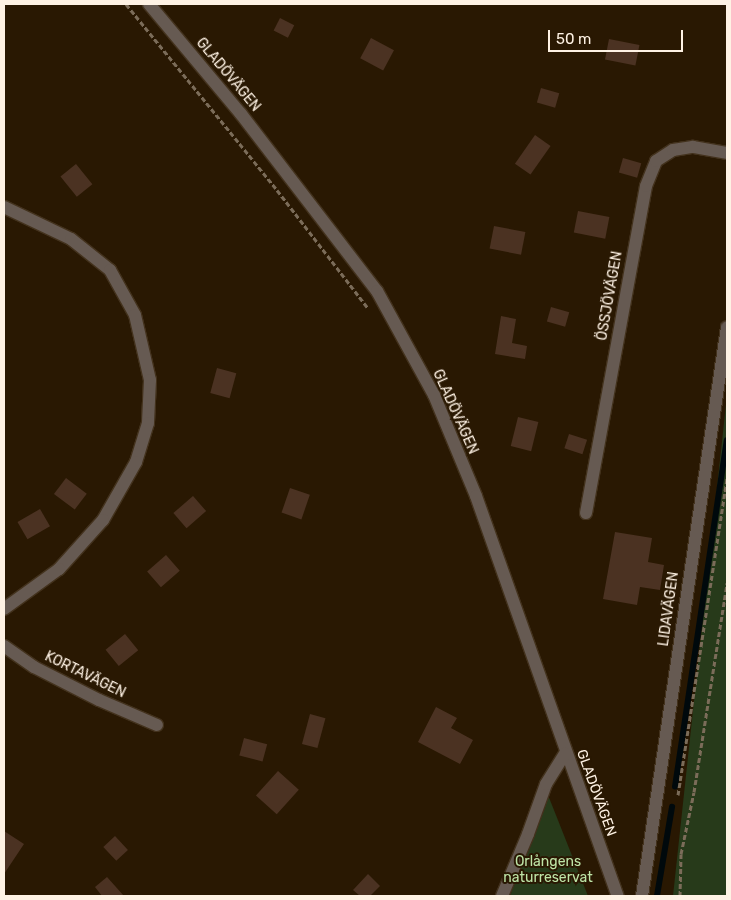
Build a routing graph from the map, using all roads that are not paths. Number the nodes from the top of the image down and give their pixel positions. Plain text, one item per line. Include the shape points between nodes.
1 (149, 4) edge
2 (727, 153) edge
3 (4, 207) edge
4 (727, 327) edge
5 (586, 512) dead end
6 (4, 609) edge
7 (4, 646) edge
8 (157, 725) dead end
9 (565, 753) junction
10 (502, 896) edge
11 (618, 896) edge
12 (642, 896) edge

1 - 9 street, GLADÖVÄGEN via 241,114 377,291 434,395 476,496
2 - 5 street, ÖSSJÖVÄGEN via 693,146 673,150 656,161 646,186
3 - 6 street via 71,239 110,270 135,315 150,380 148,424 136,462 103,520 59,569
4 - 12 street, LIDAVÄGEN
7 - 8 street, KORTAVÄGEN via 33,666 98,700
9 - 10 street via 546,784
9 - 11 street, GLADÖVÄGEN

